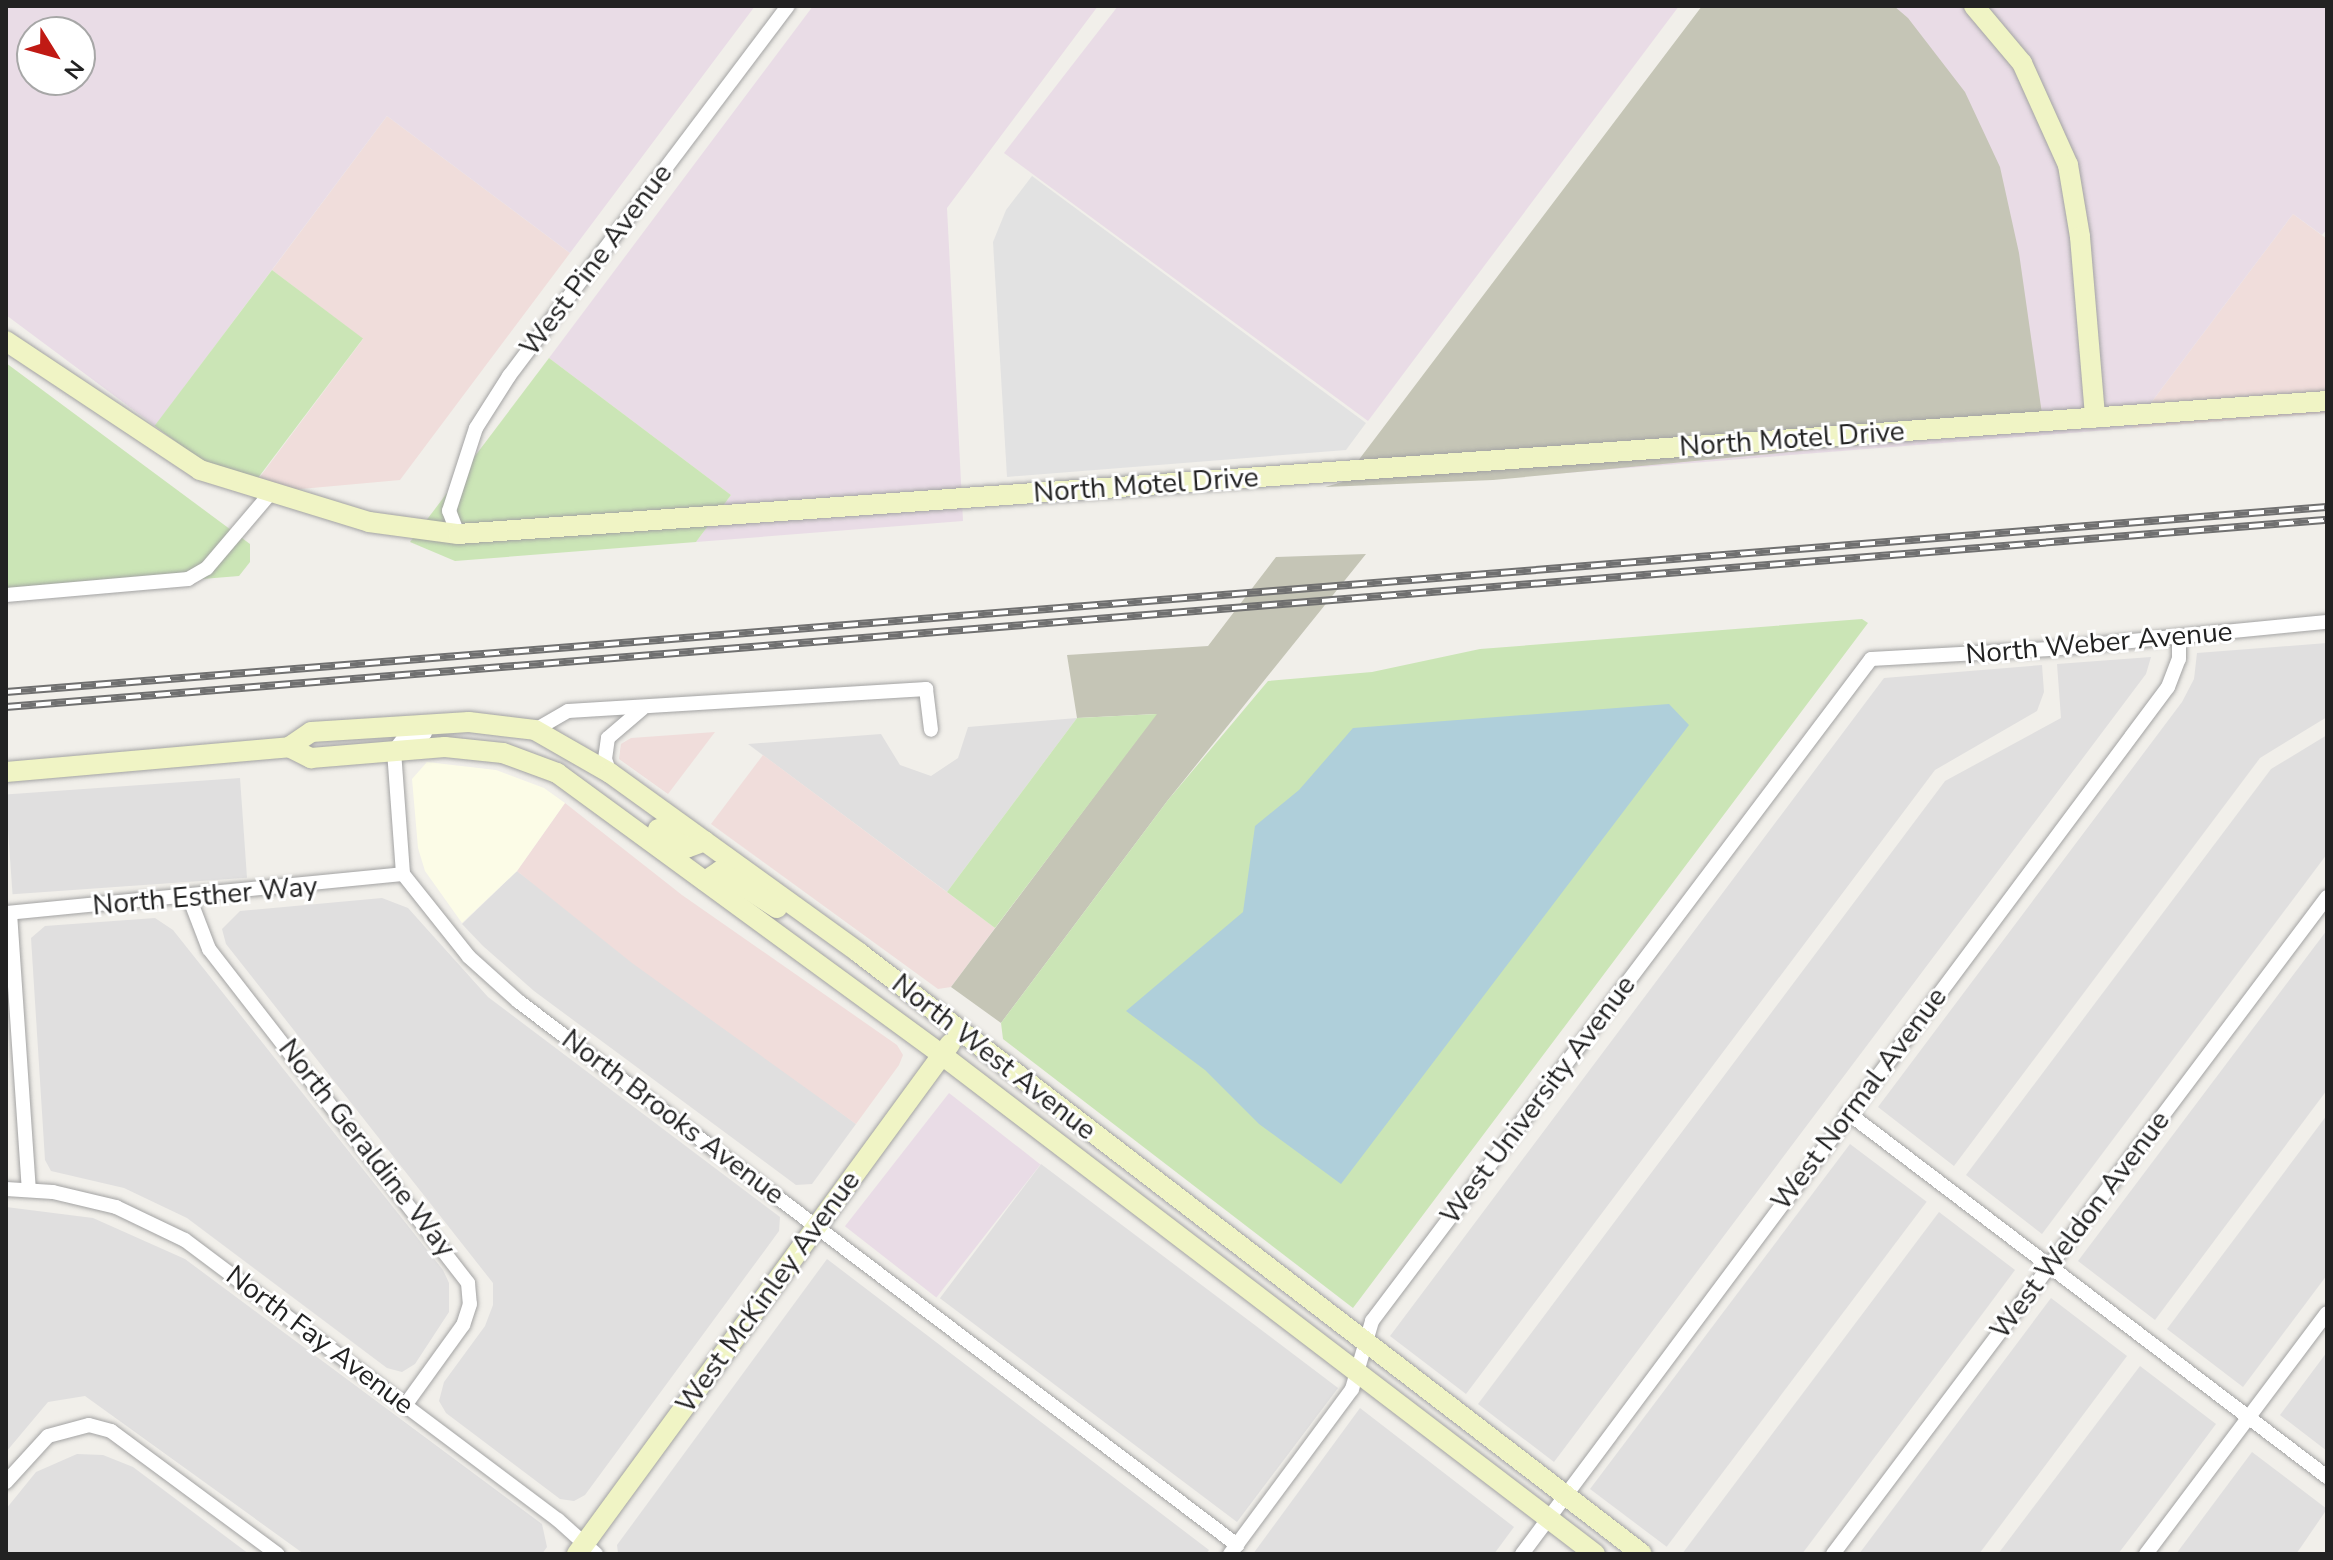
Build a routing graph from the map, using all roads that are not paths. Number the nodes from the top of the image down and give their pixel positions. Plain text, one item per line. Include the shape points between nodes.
1 (788, 6) edge
2 (1974, 6) edge
3 (6, 341) edge
4 (2327, 401) edge
5 (2095, 417) junction
6 (269, 495) junction
7 (458, 534) junction
8 (6, 595) edge
9 (2327, 622) edge
10 (2179, 638) junction
11 (1871, 659) joint
12 (642, 709) junction
13 (509, 727) junction
14 (535, 730) junction
15 (931, 730) dead end
16 (289, 747) junction
17 (394, 751) junction
18 (6, 772) edge
19 (610, 773) junction
20 (620, 817) junction
21 (705, 841) junction
22 (403, 874) junction
23 (705, 881) junction
24 (189, 897) junction
25 (2327, 897) edge
26 (8, 913) edge
27 (821, 926) junction
28 (959, 1031) junction
29 (942, 1055) junction
30 (1848, 1113) junction
31 (6, 1189) edge
32 (29, 1189) junction
33 (818, 1225) junction
34 (2049, 1266) junction
35 (2327, 1313) edge
36 (1366, 1341) junction
37 (1357, 1373) junction
38 (406, 1404) junction
39 (2248, 1417) junction
40 (2327, 1477) edge
41 (6, 1482) edge
42 (1566, 1496) junction
43 (1548, 1519) junction
44 (586, 1550) edge
45 (1234, 1550) edge
46 (277, 1554) edge
47 (1522, 1554) edge
48 (1595, 1554) edge
49 (1642, 1554) edge
50 (1833, 1554) edge
51 (2146, 1554) edge

1 - 7 street, West Pine Avenue via 484,415 449,511
2 - 5 main road via 2022,63 2068,165 2080,237
3 - 6 main road via 200,470
4 - 5 main road, North Motel Drive
5 - 7 main road, North Motel Drive
6 - 7 main road, North Motel Drive via 369,522
6 - 8 street via 207,568 188,579
9 - 10 street, North Weber Avenue
10 - 11 street, North Weber Avenue
10 - 30 street, West Normal Avenue via 2179,659 2168,687
11 - 36 street, West University Avenue via 1372,1321
12 - 14 street via 568,711
12 - 15 street via 926,689
12 - 19 street via 608,738
13 - 14 main road, North West Avenue
13 - 16 main road, North West Avenue via 441,721 311,732
13 - 17 street via 412,734
14 - 19 main road, North West Avenue
16 - 17 main road via 311,758
16 - 18 main road
17 - 20 main road, North West Avenue via 475,748 529,762 557,773
17 - 22 street
19 - 21 main road, North West Avenue
20 - 21 main road via 649,823 686,848
20 - 23 main road, North West Avenue
21 - 27 main road, North West Avenue
22 - 24 street, North Esther Way
22 - 33 street, North Brooks Avenue via 469,957 518,1001
23 - 27 main road via 720,871 768,904
23 - 29 main road, North West Avenue
24 - 26 street, North Esther Way
24 - 38 street, North Geraldine Way via 209,949 468,1283 470,1304 463,1325
25 - 34 street, West Weldon Avenue
26 - 32 street
27 - 28 main road, North West Avenue
28 - 29 main road, West McKinley Avenue
28 - 36 main road, North West Avenue
29 - 33 main road, West McKinley Avenue
29 - 37 main road, North West Avenue
30 - 34 street
30 - 42 street, West Normal Avenue
31 - 32 street
32 - 38 street, North Fay Avenue via 116,1207 185,1240
33 - 44 main road, West McKinley Avenue
33 - 45 street, North Brooks Avenue
34 - 39 street
34 - 50 street, West Weldon Avenue
35 - 39 street
36 - 37 street, West University Avenue
36 - 42 main road, North West Avenue
37 - 43 main road, North West Avenue
37 - 45 street, West University Avenue via 1352,1389
38 - 44 street, North Fay Avenue
39 - 40 street
39 - 51 street
41 - 46 street via 29,1451 68,1427 89,1425 111,1431
42 - 43 street, West Normal Avenue
42 - 49 main road, North West Avenue
43 - 47 street, West Normal Avenue
43 - 48 main road, North West Avenue

